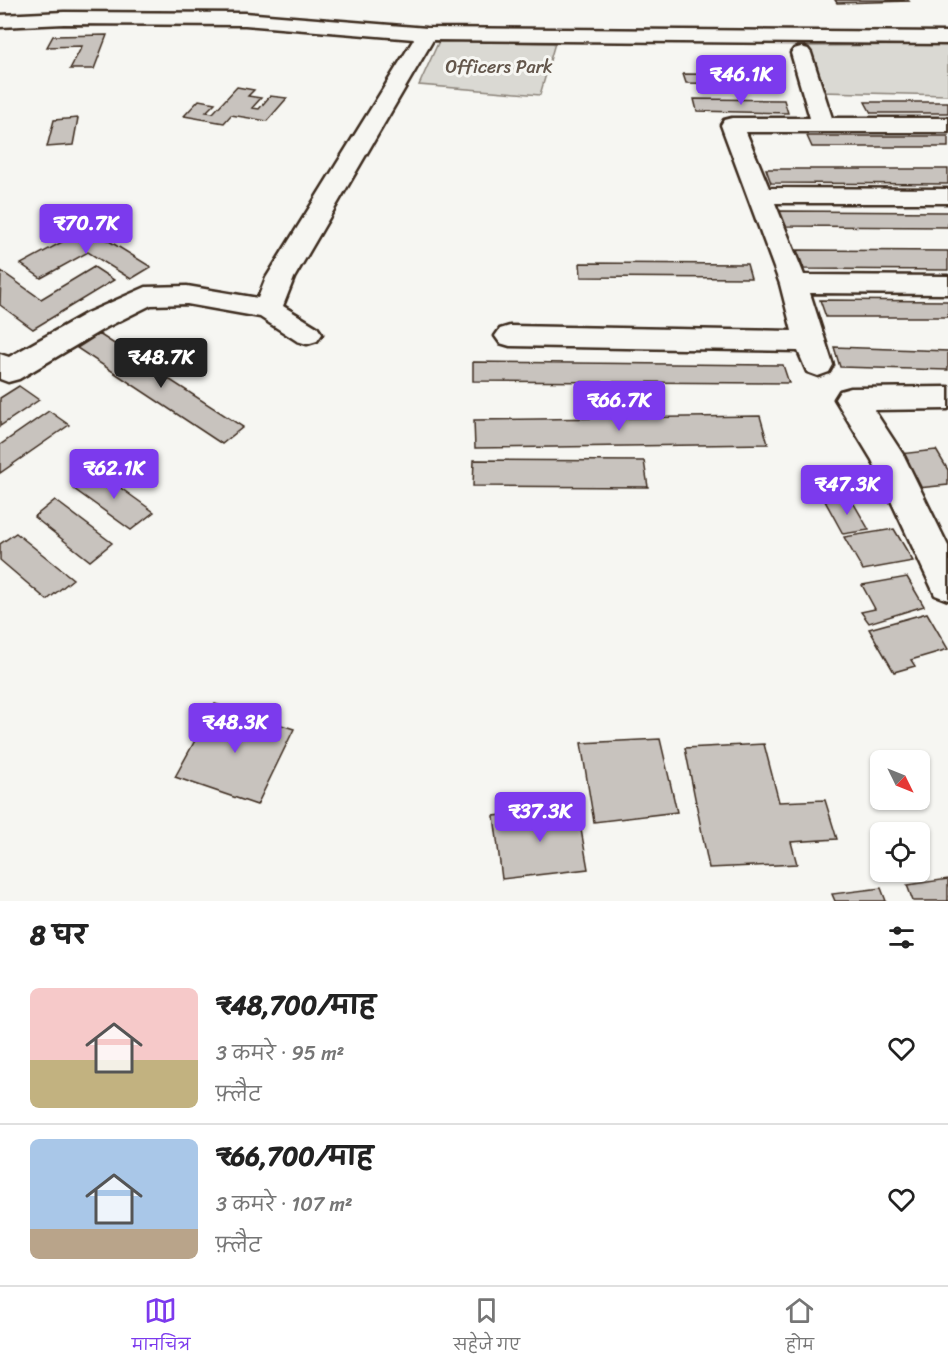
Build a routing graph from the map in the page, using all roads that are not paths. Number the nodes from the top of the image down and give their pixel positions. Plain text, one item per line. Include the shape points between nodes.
1 (0, 21) edge
2 (427, 34) junction
3 (948, 38) edge
4 (801, 53) dead end
5 (823, 125) junction
6 (948, 125) edge
7 (759, 195) junction
8 (948, 196) edge
9 (794, 284) junction
10 (948, 285) edge
11 (268, 309) junction
12 (307, 334) dead end
13 (510, 336) dead end
14 (0, 365) edge
15 (948, 398) edge
16 (948, 584) edge

1 - 2 street via 245,19
2 - 3 street
2 - 11 street via 280,278
4 - 5 street
5 - 6 street
5 - 7 street via 732,125
7 - 8 street
7 - 9 street
9 - 10 street
9 - 13 street via 814,353
11 - 12 street
11 - 14 street via 187,295 146,296 8,371
15 - 16 street via 851,399 887,456

